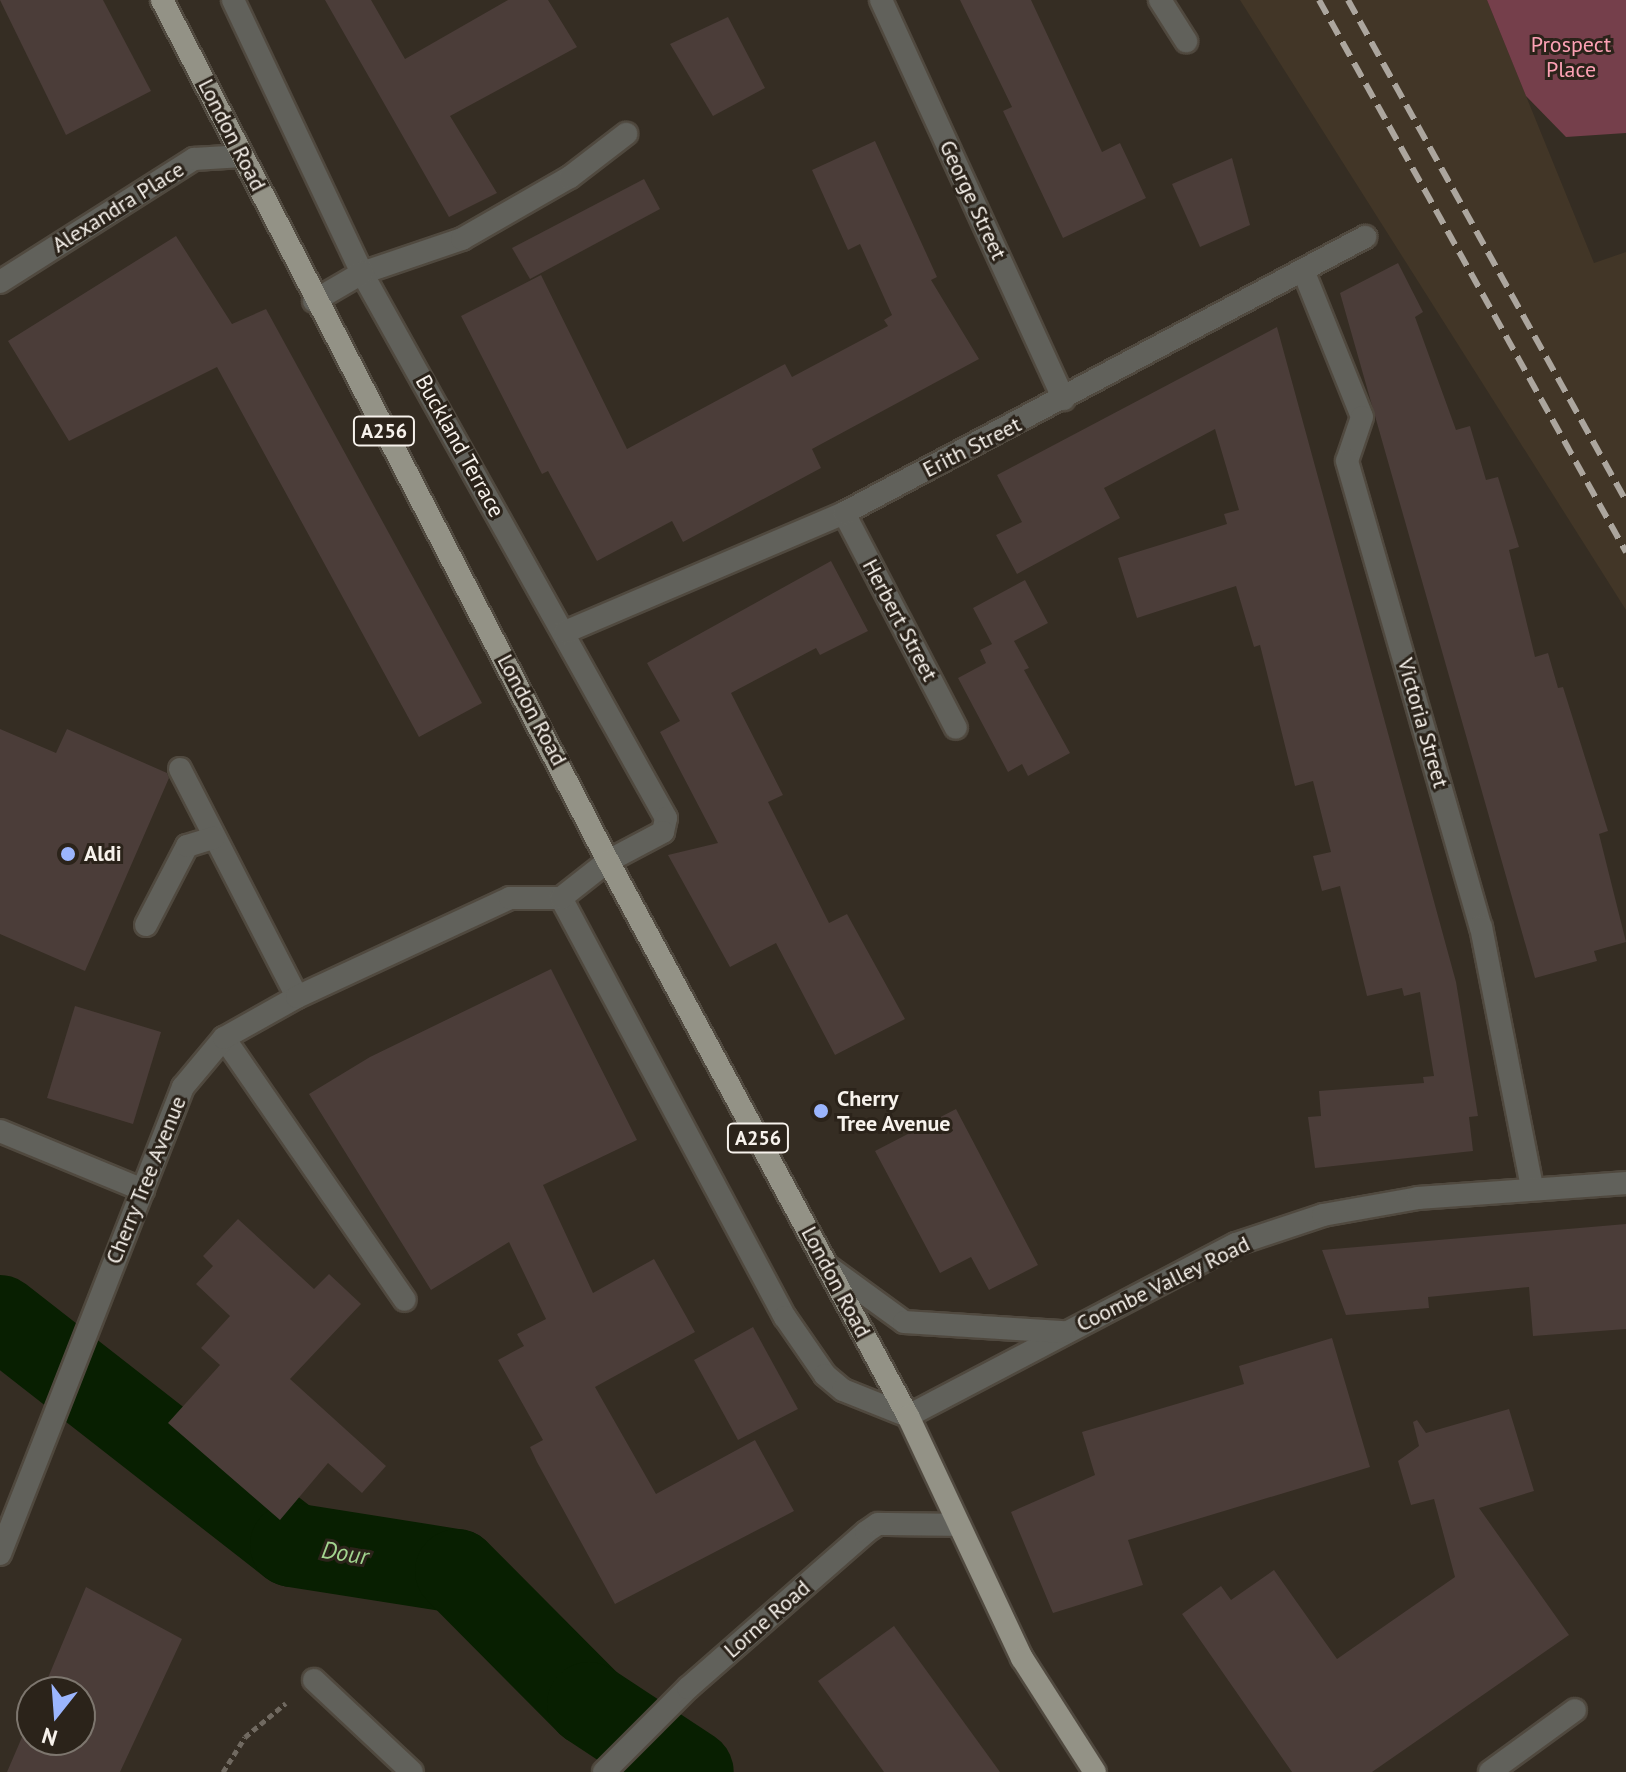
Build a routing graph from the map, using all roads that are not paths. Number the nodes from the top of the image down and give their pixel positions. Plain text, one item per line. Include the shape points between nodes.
1 (162, 0) edge
2 (233, 0) edge
3 (881, 0) edge
4 (1160, 0) edge
5 (1186, 41) dead end
6 (626, 134) dead end
7 (243, 156) junction
8 (1365, 237) dead end
9 (1303, 270) junction
10 (362, 273) junction
11 (0, 282) edge
12 (314, 301) junction
13 (1064, 399) junction
14 (844, 513) junction
15 (565, 632) junction
16 (956, 728) dead end
17 (180, 769) dead end
18 (214, 838) junction
19 (608, 861) junction
20 (561, 898) junction
21 (146, 925) dead end
22 (297, 997) junction
23 (224, 1038) junction
24 (0, 1131) edge
25 (1626, 1183) edge
26 (1532, 1188) junction
27 (143, 1190) junction
28 (827, 1266) junction
29 (405, 1300) dead end
30 (1066, 1332) junction
31 (908, 1416) junction
32 (956, 1525) junction
33 (0, 1554) edge
34 (314, 1680) road end
35 (1575, 1710) dead end
36 (412, 1772) edge
37 (604, 1772) edge
38 (1095, 1772) edge
39 (1490, 1772) edge

1 - 7 main road, London Road / A256
2 - 10 street, Buckland Terrace
3 - 13 street, George Street
4 - 5 street
6 - 10 street via 570,177 462,239
7 - 11 street, Alexandra Place via 194,159
7 - 12 main road, London Road / A256
8 - 9 street, Erith Street
9 - 13 street, Erith Street
9 - 26 street, Victoria Street via 1362,417 1347,461 1481,927
10 - 12 street
10 - 15 street, Buckland Terrace
12 - 19 main road, London Road / A256
13 - 14 street, Erith Street
14 - 15 street, Erith Street
14 - 16 street, Herbert Street
15 - 19 street, Buckland Terrace via 666,818 663,832
17 - 18 street
18 - 21 street via 187,846
18 - 22 street
19 - 20 street
19 - 28 main road, London Road / A256
20 - 22 street, Cherry Tree Avenue via 510,898
20 - 31 street via 785,1317 825,1375 843,1390
22 - 23 street, Cherry Tree Avenue
23 - 27 street, Cherry Tree Avenue via 183,1087
23 - 29 street
24 - 27 street
25 - 26 street, Coombe Valley Road
26 - 30 street, Coombe Valley Road via 1418,1198 1323,1215 1236,1244
27 - 33 street, Cherry Tree Avenue
28 - 30 street via 904,1322 947,1329
28 - 31 main road, London Road / A256
30 - 31 street, Coombe Valley Road
31 - 32 main road, London Road / A256
32 - 37 street, Lorne Road via 878,1524 688,1688
32 - 38 main road, London Road / A256 via 1022,1658
34 - 36 street
35 - 39 street

